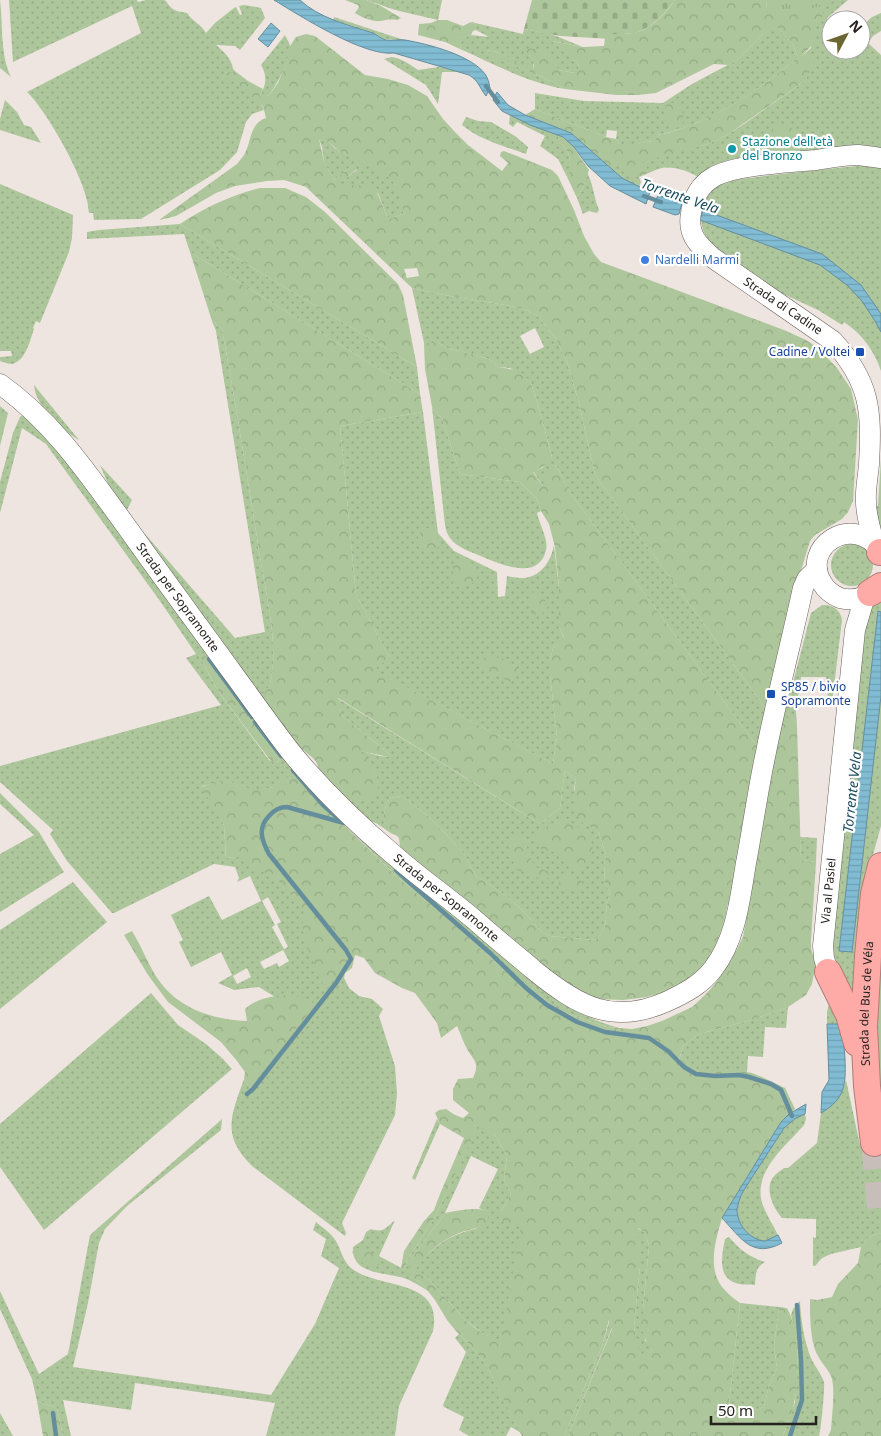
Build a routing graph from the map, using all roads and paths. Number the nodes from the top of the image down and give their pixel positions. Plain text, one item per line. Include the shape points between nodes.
1 (881, 158) edge
2 (0, 384) edge
3 (866, 501) junction
4 (833, 537) junction
5 (879, 550) edge
6 (817, 569) junction
7 (874, 589) edge
8 (835, 595) junction
9 (797, 614) junction
10 (855, 630) junction
11 (881, 866) edge
12 (828, 972) joint
13 (868, 1086) junction
14 (874, 1143) tunnel mouth

1 - 3 main road, Strada di Cadine via 858,155 731,170 712,177 703,185 695,197 690,228 702,249 832,340 857,372 866,395 870,435
2 - 9 main road, Strada per Sopramonte via 58,435 283,741 326,792 396,858 548,982 566,995 596,1009 628,1012 666,1002 700,983 725,950 741,893 766,754
3 - 4 main road
3 - 5 main road, Strada di Cadine via 868,522
4 - 5 main road via 859,534 867,537
4 - 6 main road, Strada per Sopramonte via 820,553
6 - 8 main road, Via al Pasiel via 823,585
6 - 9 main road, Strada per Sopramonte via 802,588
7 - 8 main road via 861,599
7 - 10 main road, Via al Pasiel
8 - 9 main road via 816,596
8 - 10 main road, Via al Pasiel via 849,610
10 - 12 main road, Via al Pasiel via 823,946
11 - 13 highway, Strada del Bus de Véla via 874,894 868,956 864,1027
12 - 13 highway via 850,1015
13 - 14 highway, Strada del Bus de Véla

